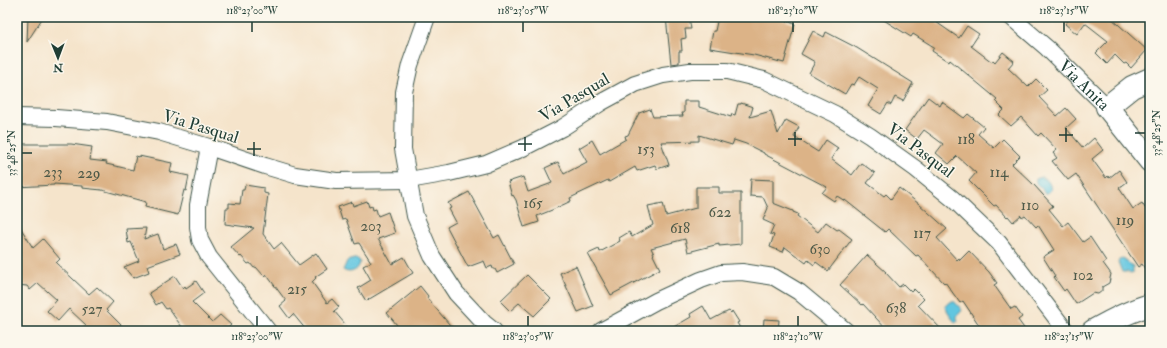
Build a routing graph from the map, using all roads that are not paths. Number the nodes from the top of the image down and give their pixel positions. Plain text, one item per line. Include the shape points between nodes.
1 (427, 17) edge
2 (1011, 17) edge
3 (1150, 79) edge
4 (1107, 106) junction
5 (17, 118) edge
6 (209, 147) junction
7 (1150, 161) edge
8 (409, 180) junction
9 (1150, 305) edge
10 (268, 331) edge
11 (494, 331) edge
12 (601, 331) edge
13 (846, 331) edge
14 (1066, 331) edge
15 (1093, 331) edge

1 - 8 street via 410,65 404,92 403,149
2 - 4 street, Via Anita
3 - 4 street via 1132,87
4 - 7 street, Via Anita
5 - 6 street, Via Pasqual via 107,122 158,132
6 - 8 street, Via Pasqual via 295,175 336,181
6 - 10 street via 198,206 200,240 209,257
8 - 11 street via 415,216 432,256 456,293
8 - 14 street, Via Pasqual via 486,164 562,128 635,84 664,75 690,71 727,71 764,80 835,114 916,169 953,199 999,243
9 - 15 street via 1130,311
12 - 13 street via 701,280 721,273 742,272 774,277 799,292

